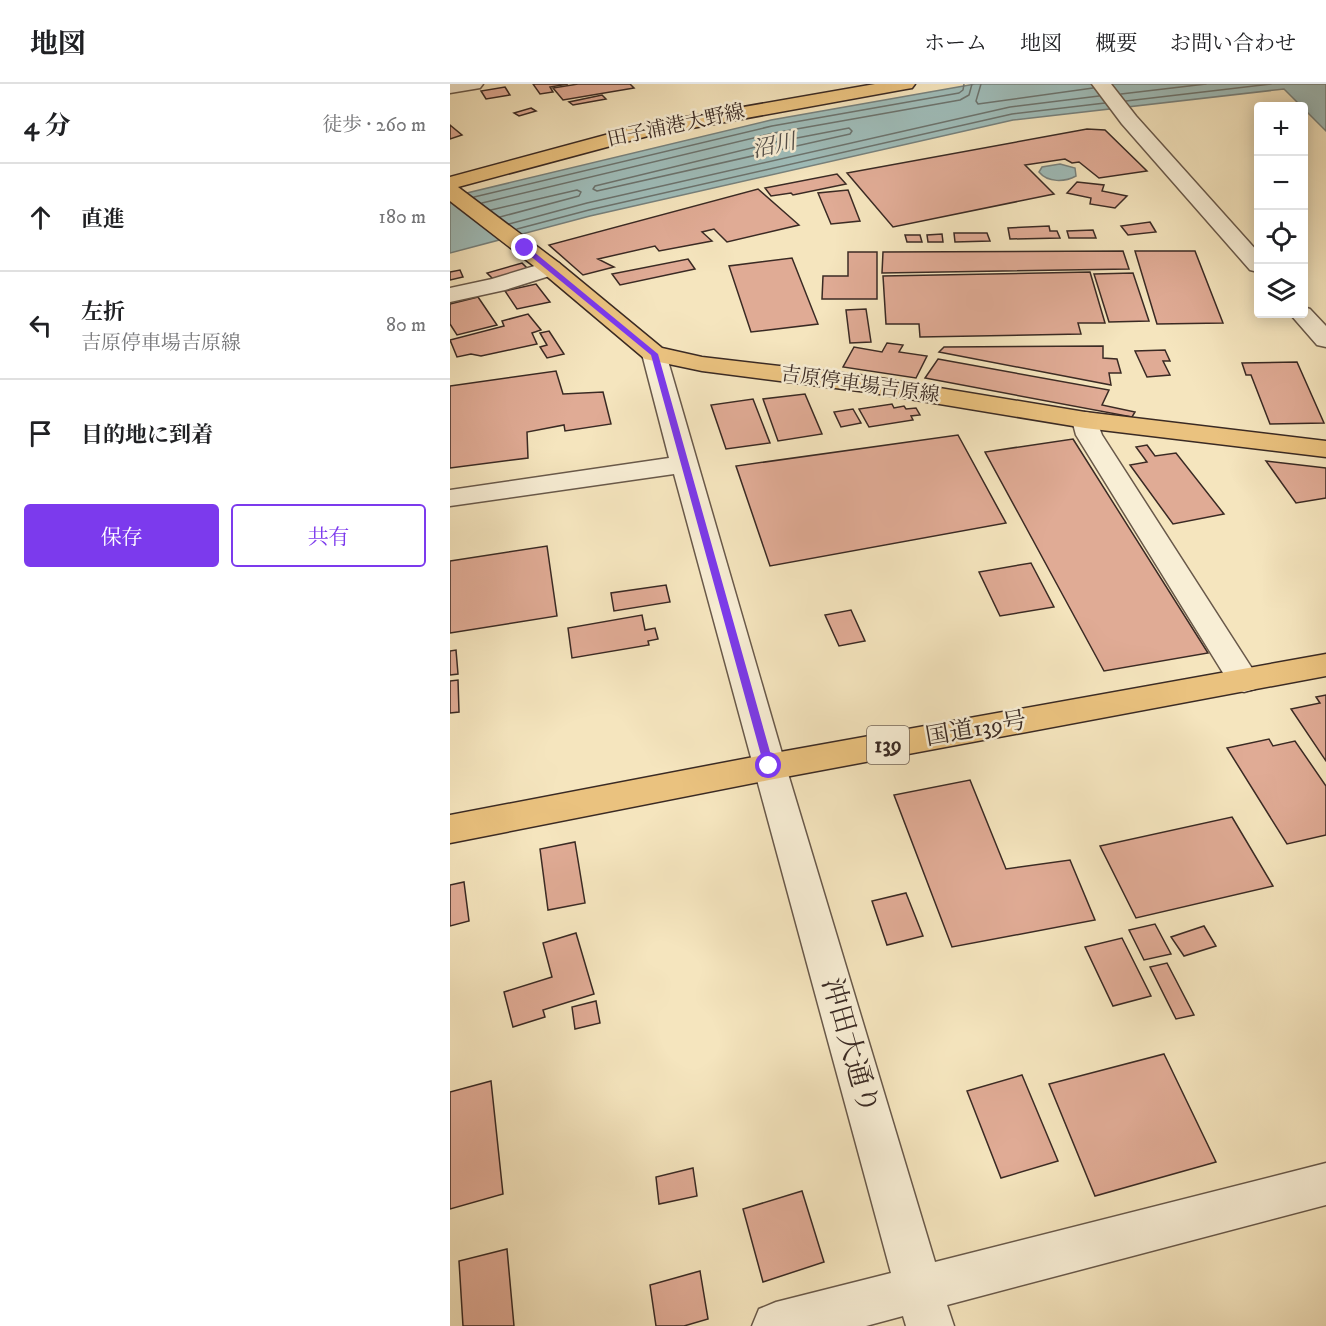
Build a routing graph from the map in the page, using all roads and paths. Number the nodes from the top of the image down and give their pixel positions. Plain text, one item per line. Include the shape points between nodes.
1 (474, 84) edge
2 (906, 84) edge
3 (1101, 84) edge
4 (450, 87) edge
5 (450, 189) edge
6 (1257, 264) edge
7 (551, 268) junction
8 (450, 295) edge
9 (1306, 318) edge
10 (1326, 340) edge
11 (654, 354) junction
12 (1085, 420) junction
13 (1326, 449) edge
14 (684, 464) junction
15 (450, 498) edge
16 (1326, 665) edge
17 (1244, 681) junction
18 (769, 766) junction
19 (450, 829) edge
20 (1326, 1184) edge
21 (925, 1307) edge
22 (776, 1326) edge

1 - 4 street
2 - 5 main road, 田子浦港大野線 via 646,130
3 - 6 street
5 - 7 main road, 吉原停車場吉原線
7 - 8 street
7 - 11 main road, 吉原停車場吉原線
9 - 10 street
11 - 12 main road, 吉原停車場吉原線
11 - 14 street, 沖田大通り
12 - 13 main road, 吉原停車場吉原線
12 - 17 street via 1089,435
14 - 15 street
14 - 18 street, 沖田大通り
16 - 17 main road, 国道139号 / 139
17 - 18 main road, 国道139号 / 139
18 - 19 main road, 国道139号 / 139
18 - 21 street, 沖田大通り
20 - 21 street
21 - 22 street

